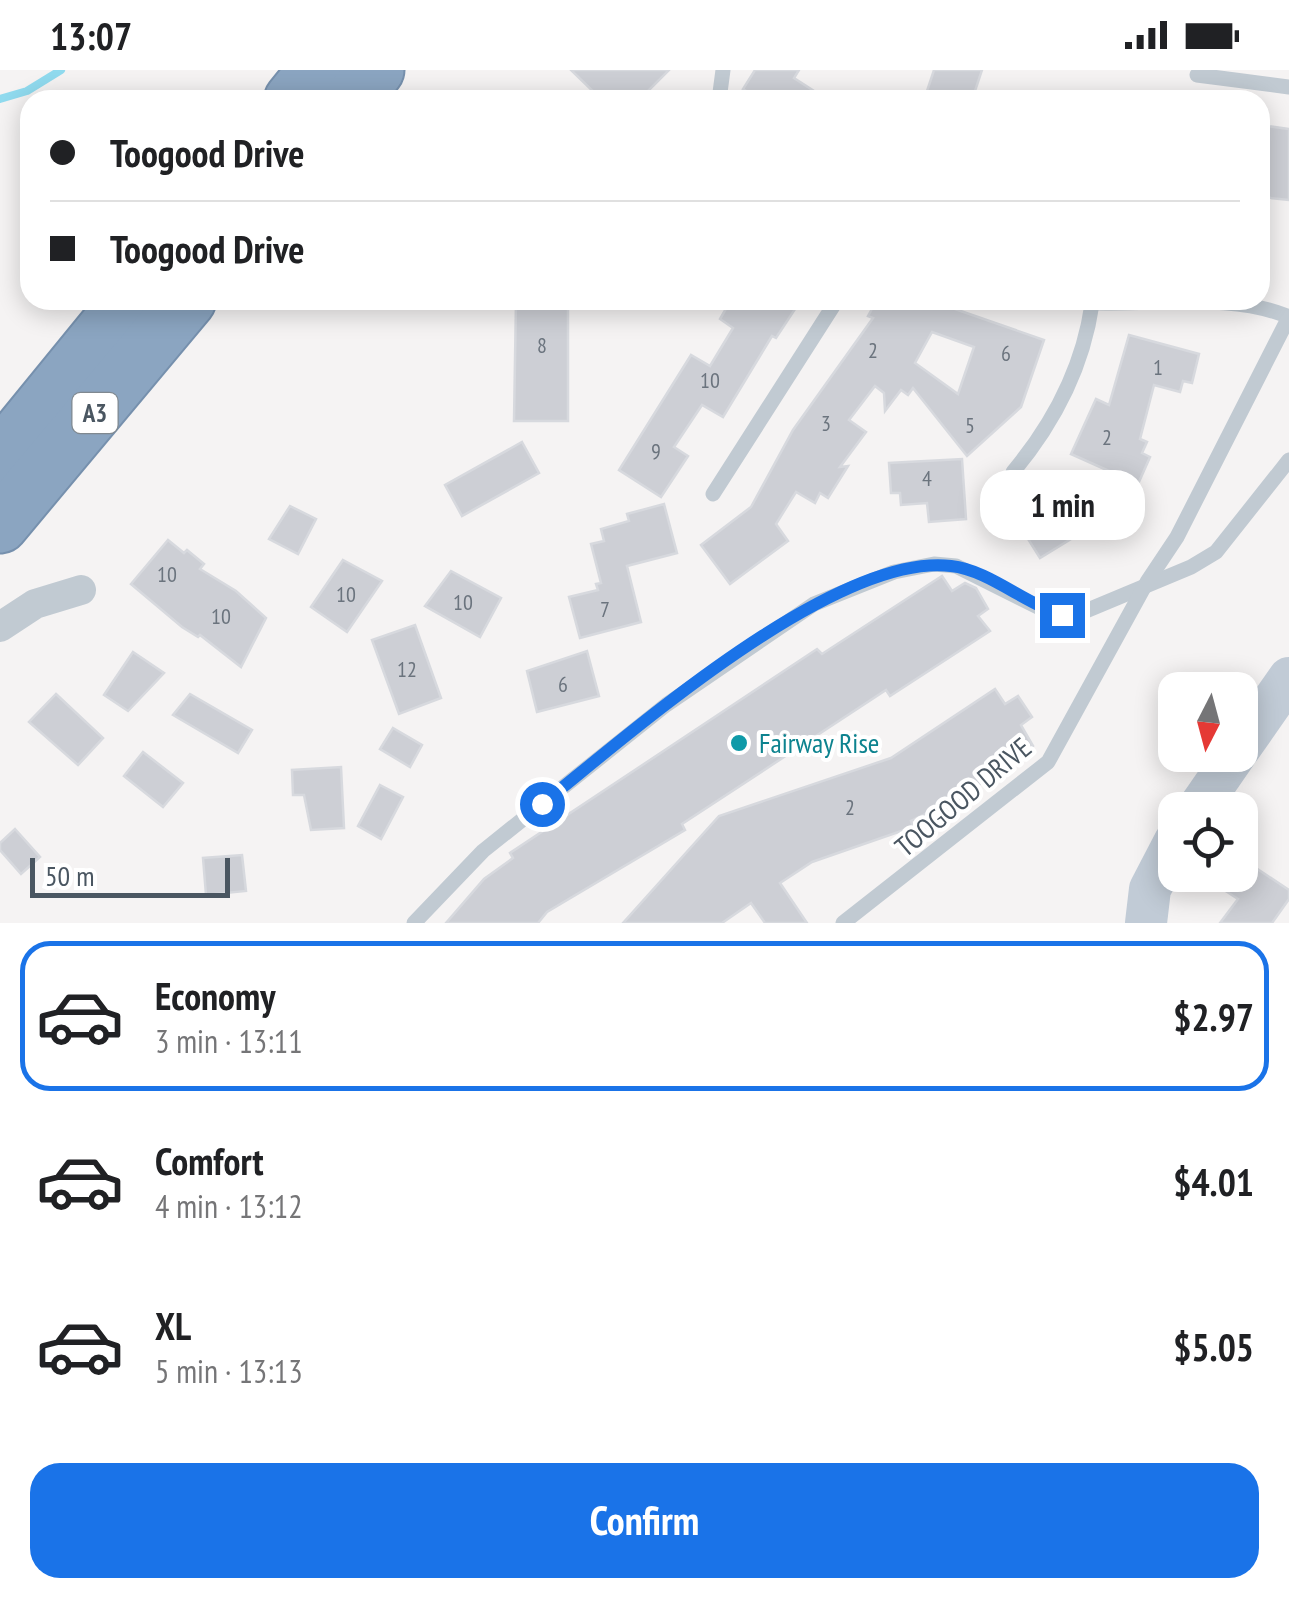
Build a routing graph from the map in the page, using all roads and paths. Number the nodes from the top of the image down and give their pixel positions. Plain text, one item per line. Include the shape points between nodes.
1 (316, 70) edge
2 (376, 70) edge
3 (1198, 75) dead end
4 (1289, 87) edge
5 (300, 90) edge
6 (360, 90) edge
7 (121, 310) edge
8 (180, 310) edge
9 (831, 310) edge
10 (1091, 310) edge
11 (1262, 310) edge
12 (1289, 317) edge
13 (0, 458) edge
14 (1289, 460) edge
15 (1013, 472) dead end
16 (713, 494) dead end
17 (0, 525) edge
18 (1147, 582) junction
19 (81, 590) dead end
20 (0, 628) edge
21 (1289, 678) edge
22 (1258, 722) edge
23 (1158, 874) edge
24 (414, 923) edge
25 (843, 923) edge
26 (1146, 923) edge

1 - 5 highway
2 - 6 highway
3 - 4 lane
7 - 13 highway, A3
8 - 17 highway, A3
9 - 16 lane
10 - 15 lane via 1087,340 1046,432
11 - 12 lane
12 - 18 lane, TOOGOOD DRIVE via 1177,537
14 - 18 lane via 1216,552
18 - 24 lane via 1076,615 1062,615 956,566 916,565 814,604 666,705 496,840
18 - 25 lane, TOOGOOD DRIVE via 1048,762
19 - 20 street via 36,604
21 - 22 main road
23 - 26 main road

